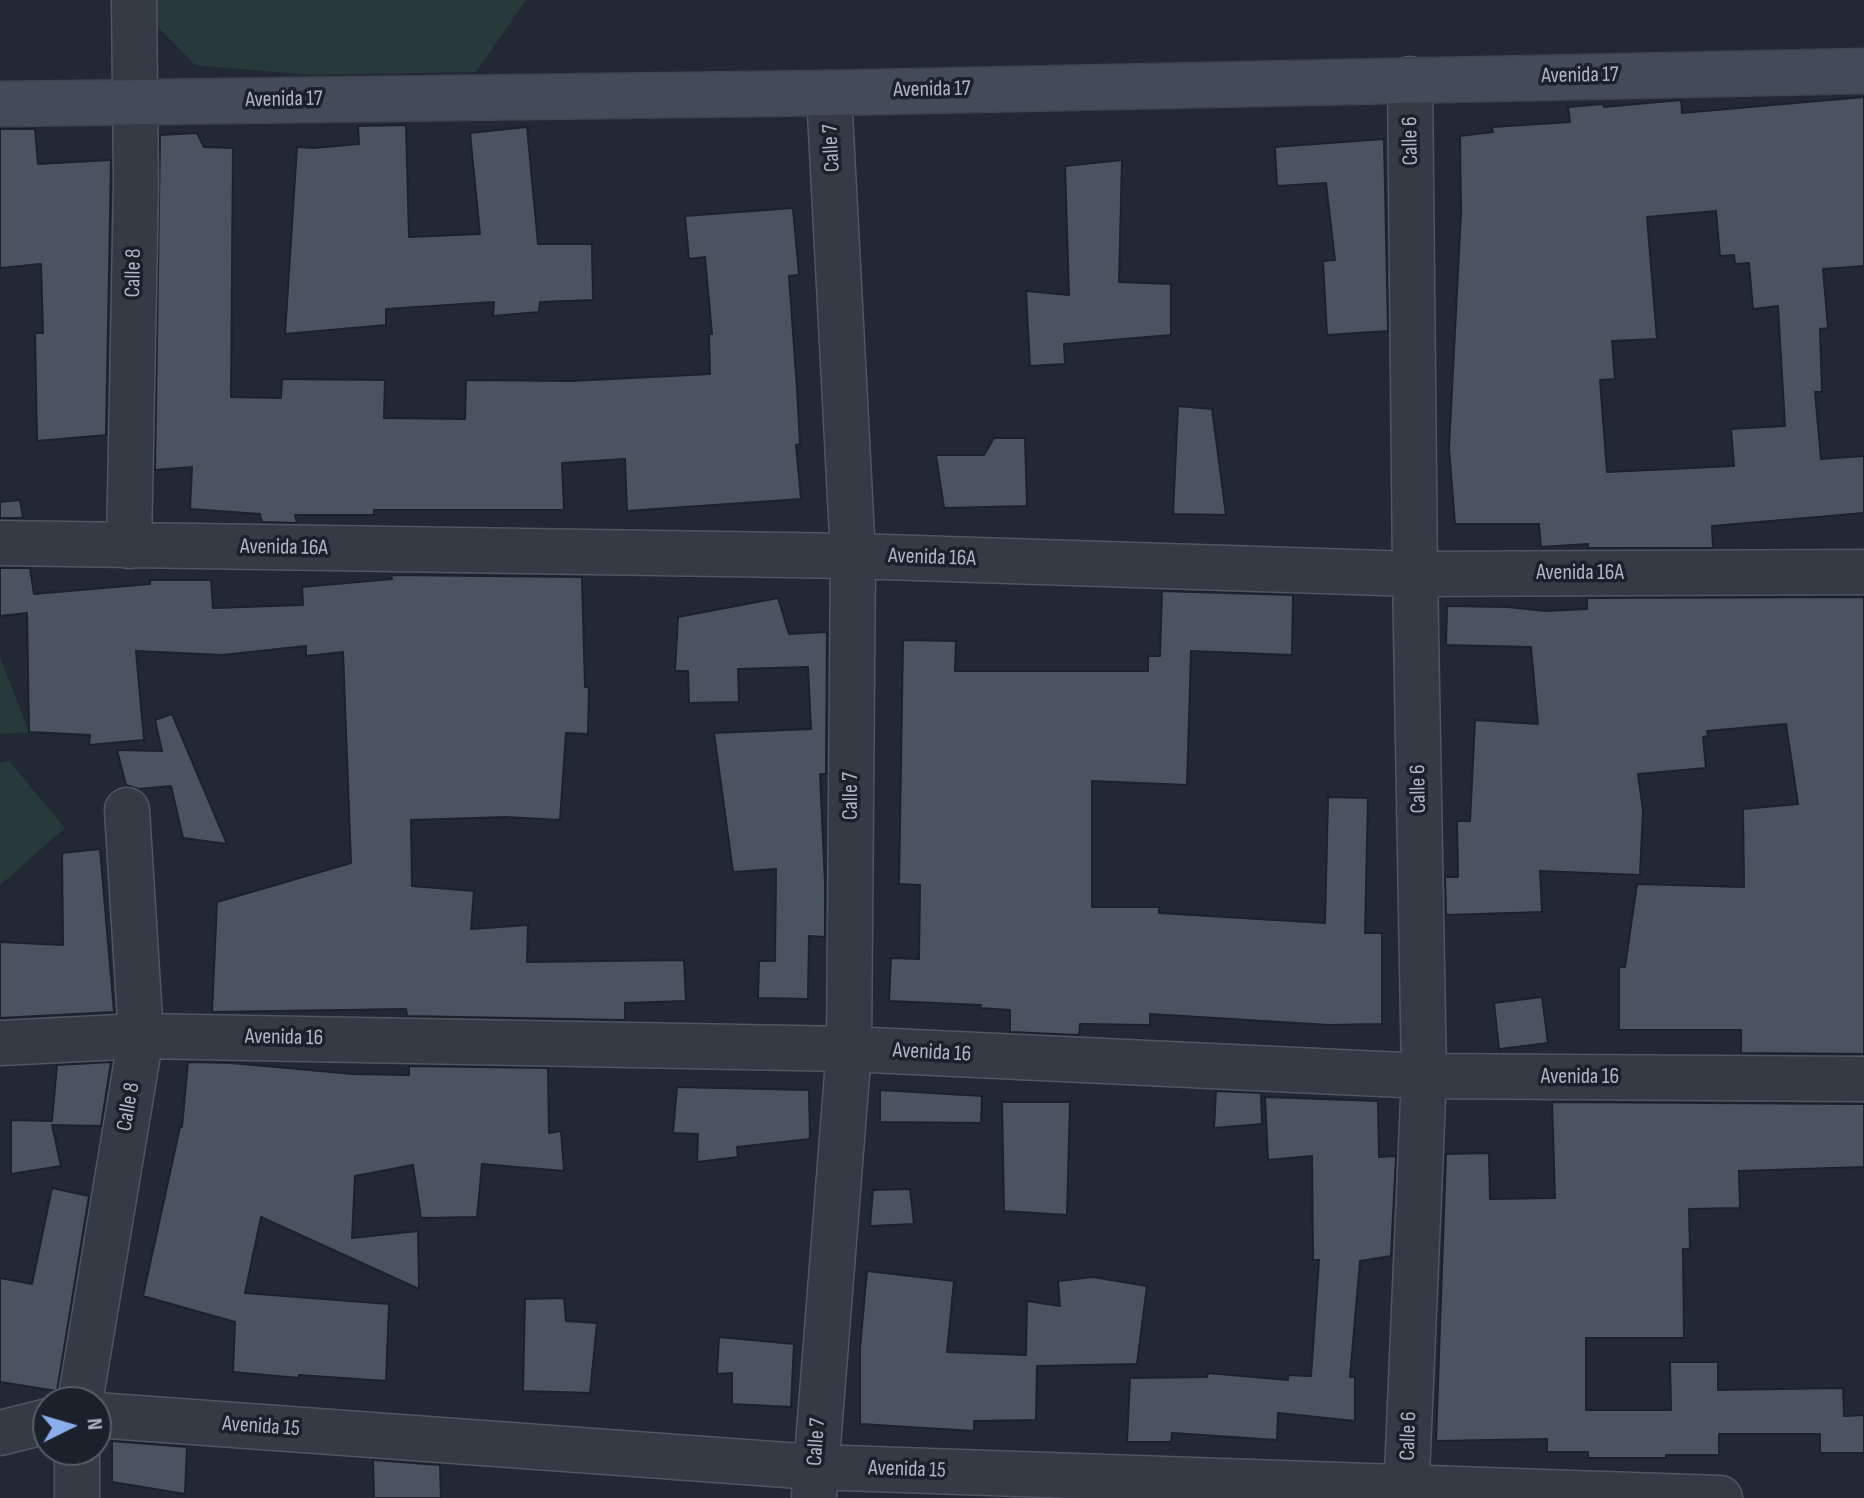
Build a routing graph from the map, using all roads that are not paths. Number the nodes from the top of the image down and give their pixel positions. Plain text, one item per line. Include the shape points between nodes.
1 (134, 0) edge
2 (1864, 71) edge
3 (1410, 79) junction
4 (829, 93) junction
5 (136, 102) junction
6 (0, 104) edge
7 (0, 543) edge
8 (129, 546) junction
9 (853, 556) junction
10 (1864, 572) edge
11 (1415, 574) junction
12 (127, 810) dead end
13 (141, 1036) junction
14 (0, 1043) edge
15 (849, 1049) junction
16 (1424, 1076) junction
17 (1864, 1079) edge
18 (83, 1386) edge
19 (112, 1417) edge
20 (32, 1425) edge
21 (0, 1433) edge
22 (77, 1466) edge
23 (814, 1483) edge
24 (1407, 1492) edge
25 (77, 1498) edge
26 (1720, 1498) edge

1 - 5 street, Calle 8
2 - 3 main road, Avenida 17
3 - 4 main road, Avenida 17
3 - 11 street, Calle 6
4 - 5 main road, Avenida 17
4 - 9 street, Calle 7
5 - 6 main road, Avenida 17
5 - 8 street, Calle 8
7 - 8 street, Avenida 16A
8 - 9 street, Avenida 16A
9 - 11 street, Avenida 16A
9 - 15 street, Calle 7
10 - 11 street, Avenida 16A
11 - 16 street, Calle 6
12 - 13 street, Calle 8
13 - 14 street, Avenida 16
13 - 15 street, Avenida 16
13 - 18 street, Calle 8
15 - 16 street, Avenida 16
15 - 23 street, Calle 7
16 - 17 street, Avenida 16
16 - 24 street, Calle 6
19 - 23 street, Avenida 15
20 - 21 street
22 - 25 street
23 - 24 street, Avenida 15
24 - 26 street, Avenida 15

